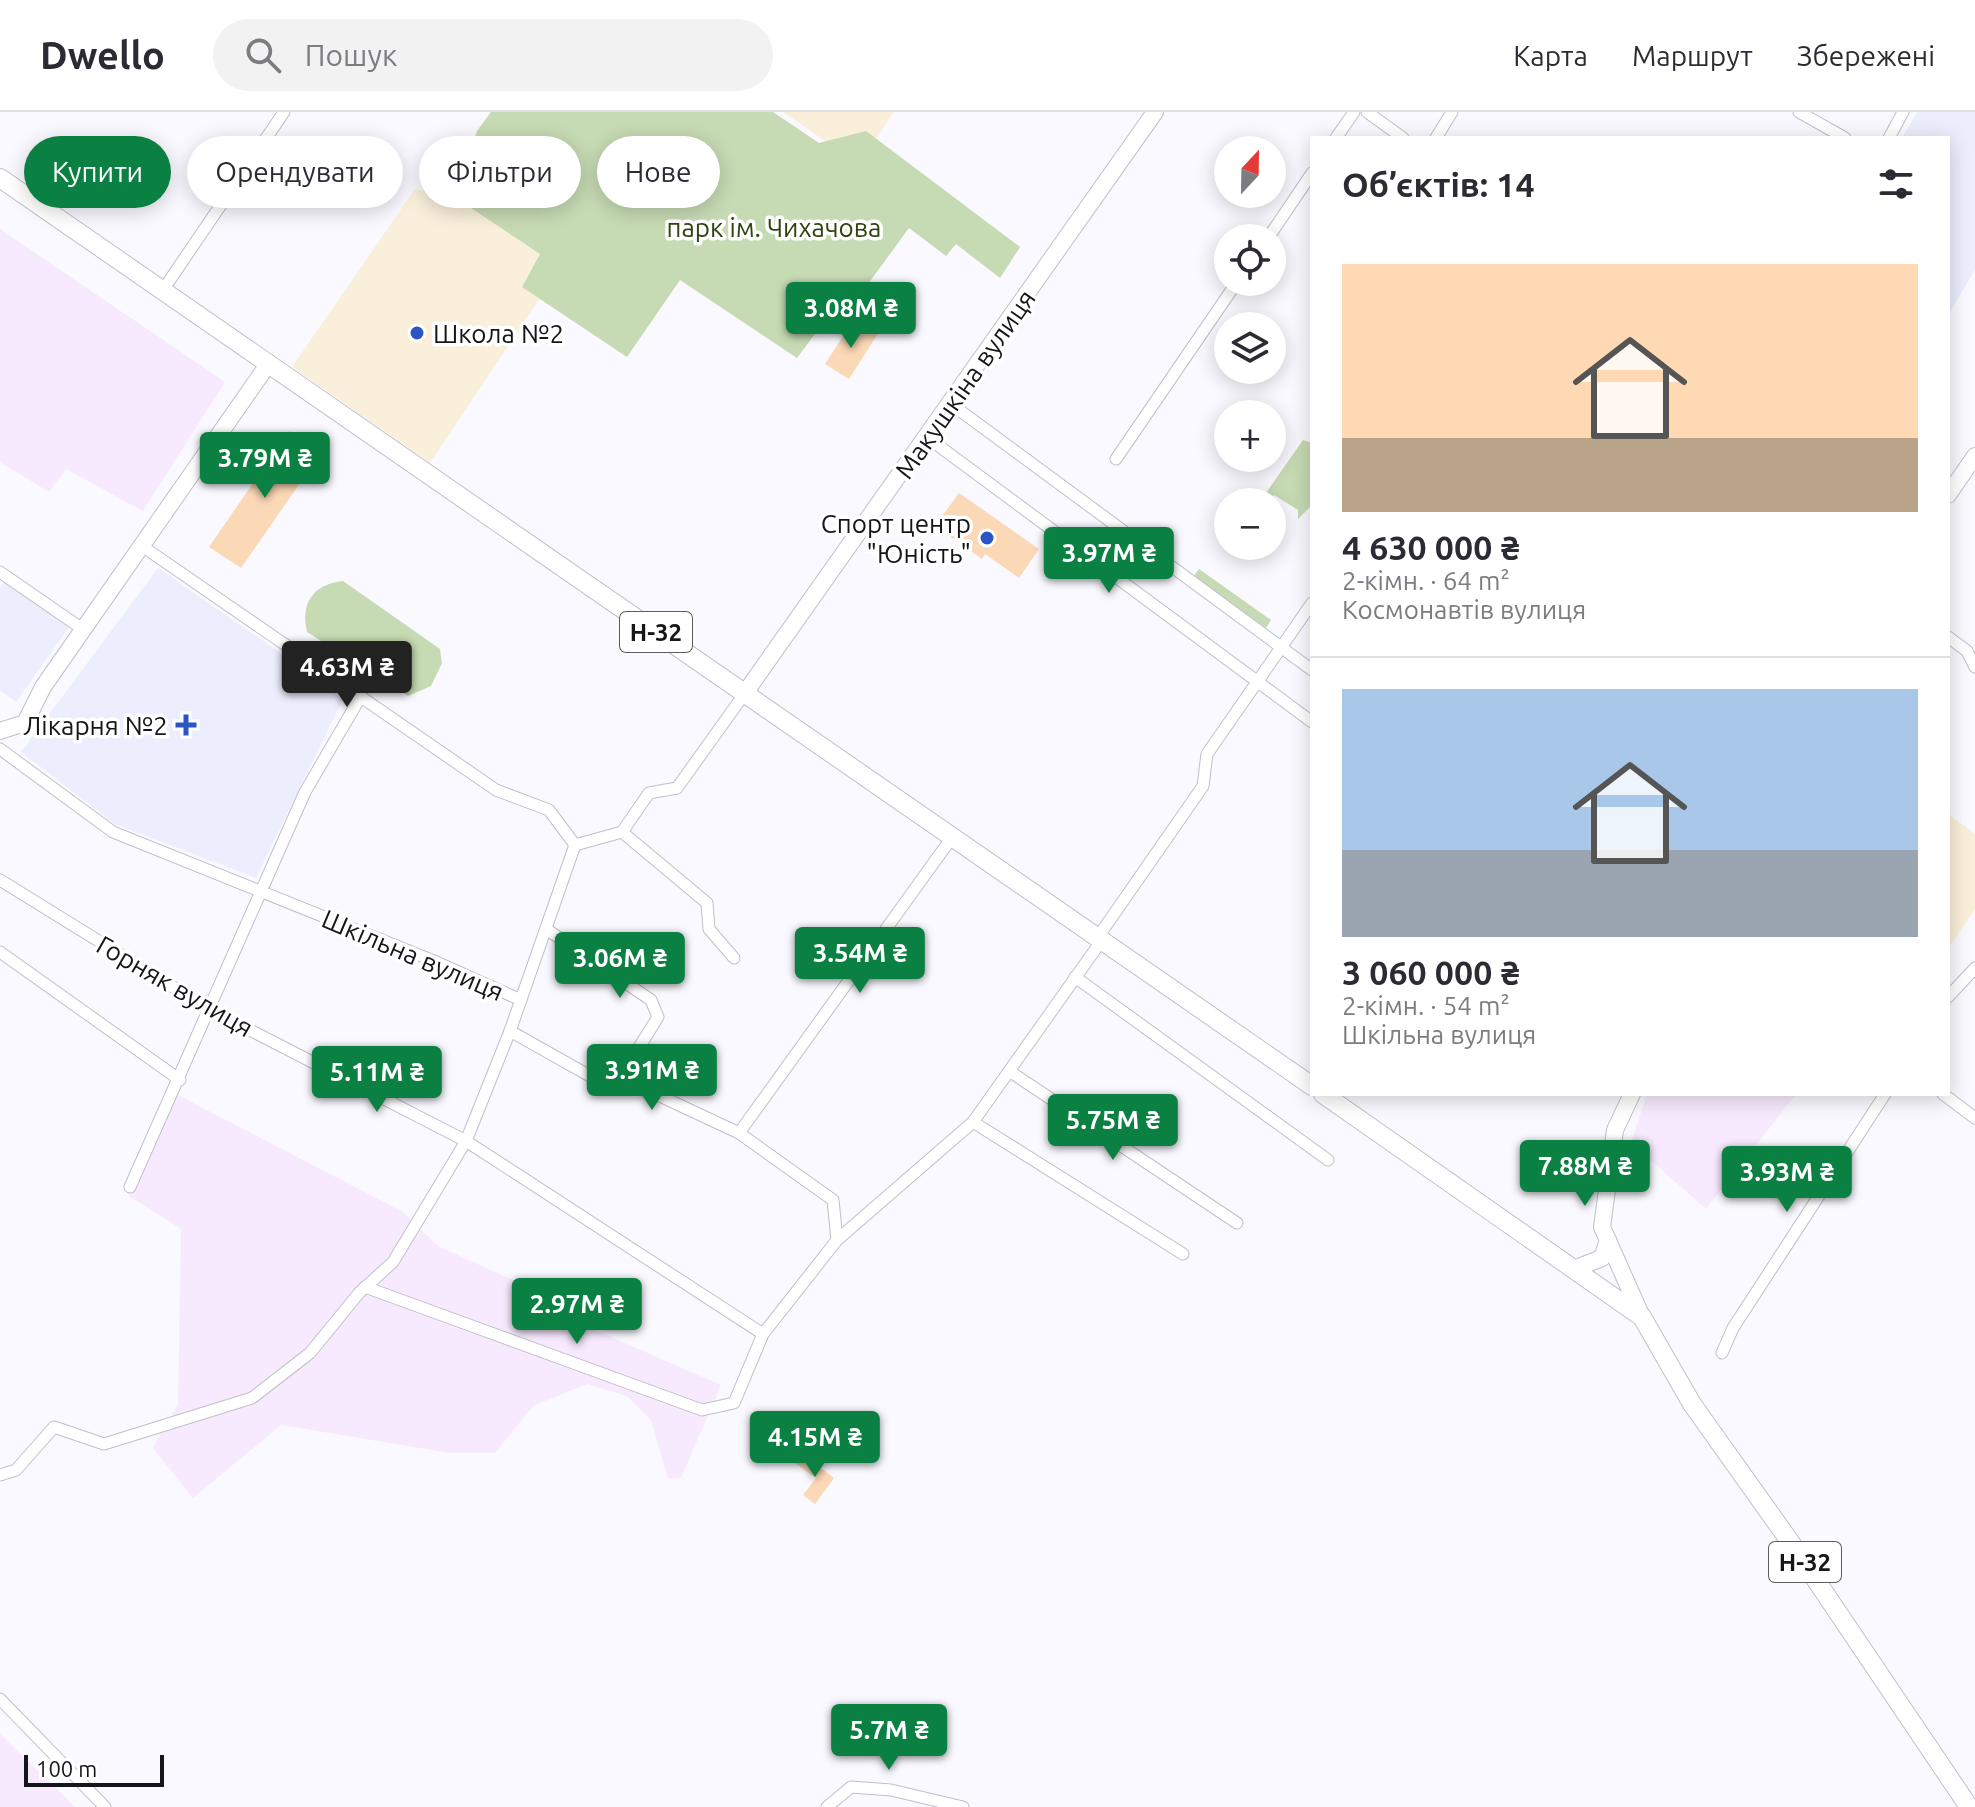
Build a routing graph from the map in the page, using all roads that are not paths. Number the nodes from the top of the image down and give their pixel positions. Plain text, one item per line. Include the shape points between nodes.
1 (284, 112) edge
2 (1155, 112) edge
3 (1354, 112) edge
4 (1367, 112) edge
5 (1452, 112) edge
6 (1799, 112) edge
7 (1903, 112) edge
8 (1337, 136) edge
9 (1400, 136) edge
10 (1437, 136) edge
11 (1841, 136) edge
12 (1890, 136) edge
13 (1310, 176) edge
14 (0, 178) edge
15 (1277, 224) edge
16 (163, 290) junction
17 (1227, 296) edge
18 (269, 363) junction
19 (951, 404) junction
20 (928, 438) junction
21 (1975, 456) edge
22 (1116, 459) dead end
23 (1950, 492) edge
24 (142, 546) junction
25 (0, 572) edge
26 (1310, 606) edge
27 (84, 630) junction
28 (1950, 638) edge
29 (1279, 646) junction
30 (1975, 667) edge
31 (1310, 669) edge
32 (1255, 681) junction
33 (745, 693) junction
34 (361, 696) junction
35 (1310, 721) edge
36 (0, 731) edge
37 (0, 749) edge
38 (622, 832) junction
39 (953, 836) junction
40 (575, 845) junction
41 (0, 880) edge
42 (260, 891) junction
43 (546, 929) junction
44 (1100, 938) junction
45 (0, 952) edge
46 (734, 958) dead end
47 (1975, 968) edge
48 (1075, 977) junction
49 (1950, 995) edge
50 (521, 1000) junction
51 (207, 1008) junction
52 (510, 1031) junction
53 (1009, 1071) junction
54 (180, 1080) junction
55 (1310, 1085) edge
56 (613, 1089) junction
57 (1326, 1096) edge
58 (1631, 1096) edge
59 (1884, 1096) edge
60 (1946, 1096) edge
61 (1975, 1118) edge
62 (973, 1122) junction
63 (739, 1133) junction
64 (466, 1141) junction
65 (1328, 1160) dead end
66 (130, 1187) dead end
67 (1237, 1223) dead end
68 (837, 1240) junction
69 (1608, 1240) junction
70 (1183, 1254) dead end
71 (1574, 1269) junction
72 (365, 1287) junction
73 (1642, 1317) junction
74 (763, 1334) junction
75 (1722, 1353) dead end
76 (0, 1475) edge
77 (0, 1699) edge
78 (105, 1807) edge
79 (827, 1807) edge
80 (963, 1807) edge
81 (1969, 1807) edge

1 - 16 street
2 - 19 street, Макушкіна вулиця
3 - 8 street
4 - 9 street
5 - 10 street
6 - 11 street
7 - 12 street
13 - 15 street
14 - 16 main road, Н-32
16 - 18 main road, Н-32
17 - 22 street
18 - 24 street
18 - 33 main road, Н-32
19 - 20 street, Макушкіна вулиця
19 - 29 street
20 - 32 street
20 - 33 street, Макушкіна вулиця
21 - 23 street
24 - 27 street
24 - 34 street
25 - 27 street
26 - 29 street
27 - 36 street via 43,687 25,723
28 - 30 street via 1967,651
29 - 31 street
29 - 32 street
32 - 35 street
32 - 44 street via 1207,754 1203,786
33 - 38 street via 677,788 649,793
33 - 39 main road, Н-32
34 - 40 street via 496,790 549,810
34 - 42 street via 305,792
37 - 42 street, Шкільна вулиця via 113,832
38 - 40 street
38 - 46 street via 707,903 709,929
39 - 44 main road, Н-32
39 - 63 street
40 - 43 street
41 - 51 street, Горняк вулиця
42 - 50 street, Шкільна вулиця
42 - 51 street
43 - 50 street
43 - 56 street via 651,1000 658,1017
44 - 48 street
44 - 55 main road, Н-32
45 - 54 street
47 - 49 street
48 - 53 street
48 - 65 street
50 - 52 street, Шкільна вулиця
51 - 54 street
51 - 64 street, Горняк вулиця
52 - 56 street, Шкільна вулиця
52 - 64 street
53 - 62 street
53 - 67 street
54 - 66 street
56 - 63 street, Шкільна вулиця via 643,1088
57 - 71 main road, Н-32
58 - 69 street via 1615,1130 1602,1227
59 - 75 street via 1733,1328
60 - 61 street
62 - 68 street
62 - 70 street
63 - 68 street, Шкільна вулиця via 833,1200
64 - 72 street via 393,1262
64 - 74 street, Горняк вулиця
68 - 74 street
69 - 71 street via 1602,1258
69 - 73 street
71 - 73 main road, Н-32
72 - 74 street via 702,1410 734,1403
72 - 76 street via 310,1353 252,1398 104,1444 54,1427 16,1470
73 - 81 main road, Н-32 via 1692,1404
77 - 78 street
79 - 80 street via 851,1787 891,1790

